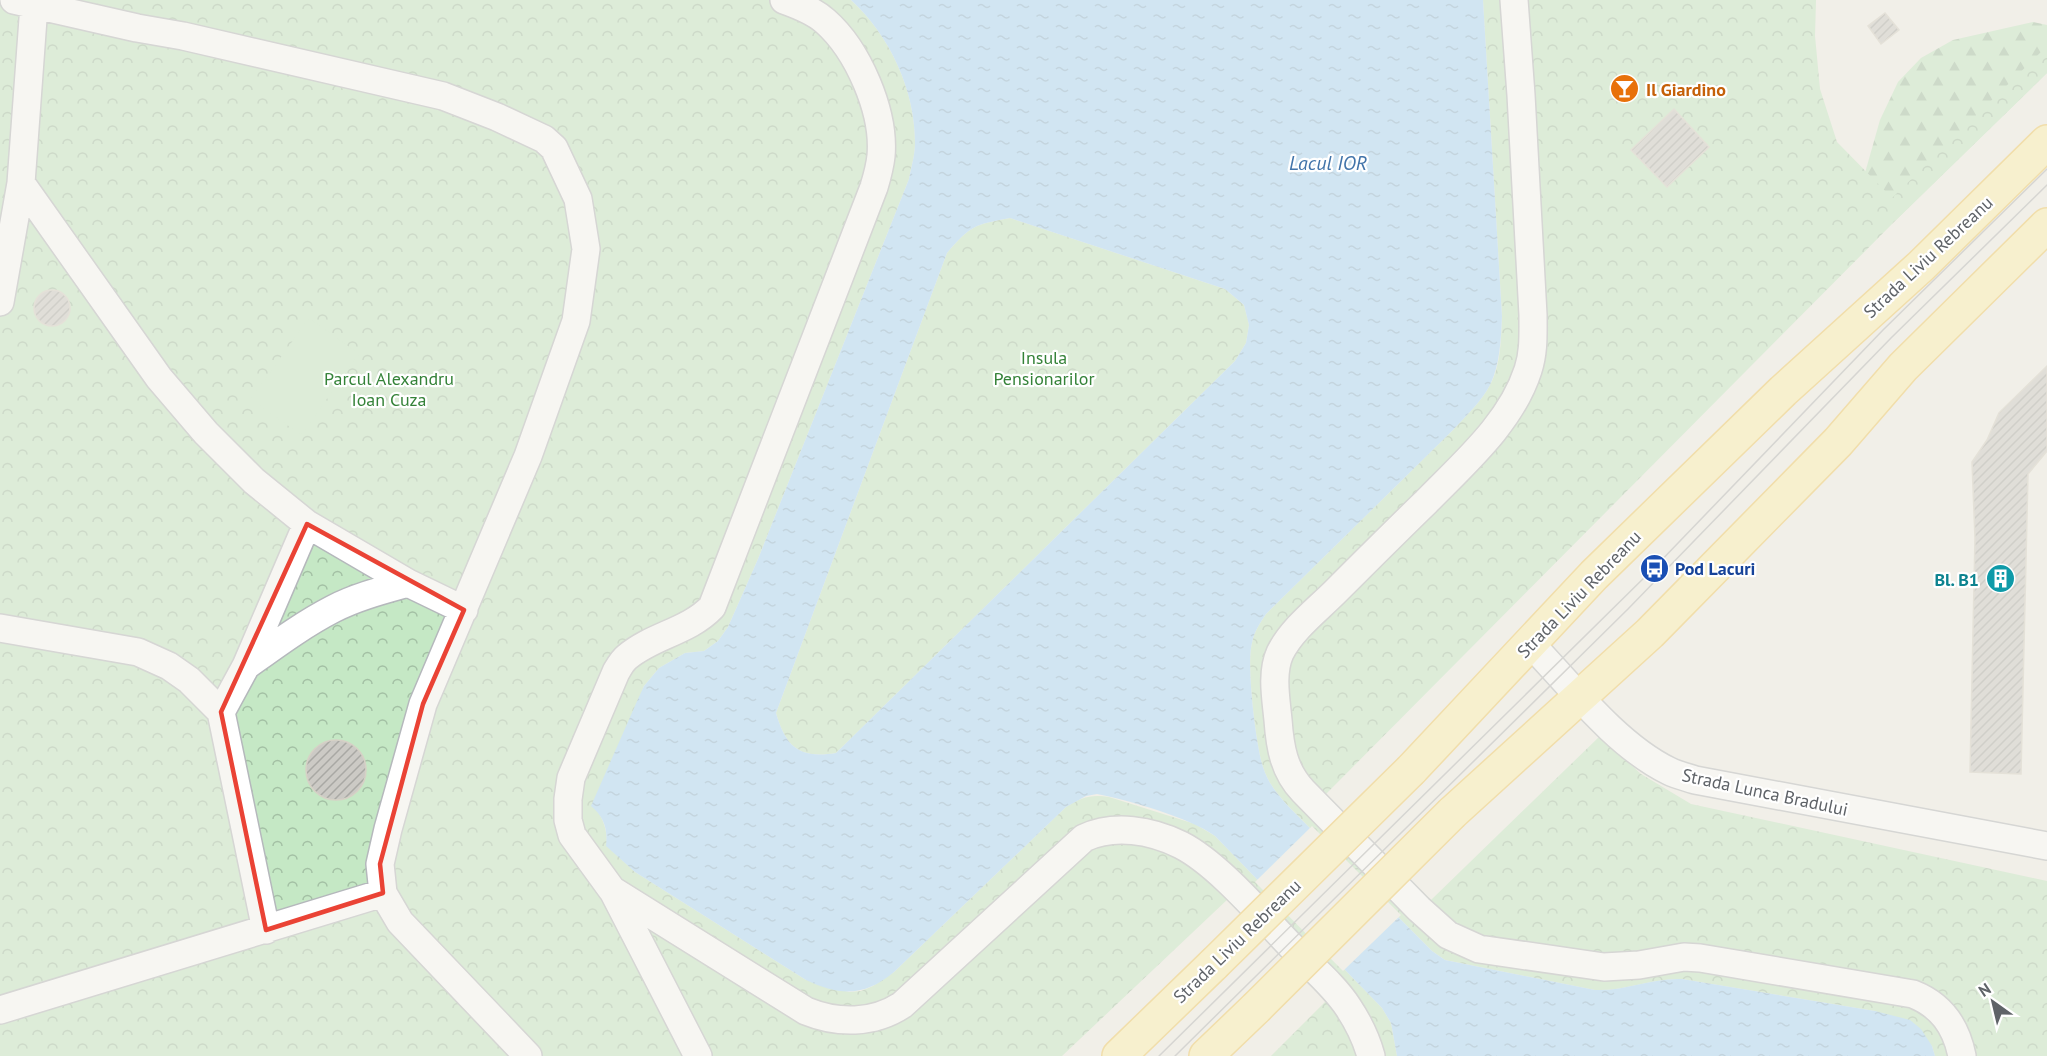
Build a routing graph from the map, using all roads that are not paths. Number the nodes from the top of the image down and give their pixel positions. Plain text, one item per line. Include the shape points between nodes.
1 (784, 0) edge
2 (1514, 0) edge
3 (24, 2) edge
4 (2047, 142) edge
5 (21, 183) junction
6 (2047, 225) edge
7 (0, 302) edge
8 (307, 524) junction
9 (408, 583) junction
10 (464, 610) junction
11 (0, 628) edge
12 (1531, 644) junction
13 (246, 666) junction
14 (1581, 697) junction
15 (222, 712) junction
16 (2047, 846) edge
17 (612, 890) junction
18 (383, 893) junction
19 (266, 930) junction
20 (0, 1010) edge
21 (528, 1056) edge
22 (698, 1056) edge
23 (1119, 1056) edge
24 (1206, 1056) edge
25 (1371, 1056) edge
26 (1962, 1056) edge

1 - 17 street via 824,20 862,71 879,127 879,170 712,607 701,619 625,658 571,778 568,810 572,835
2 - 26 street via 1533,315 1529,369 1496,428 1281,651 1275,676 1279,745 1288,770 1293,781 1419,909 1462,943 1479,949 1604,967 1700,958 1913,994 1940,1009 1953,1028
3 - 5 street
3 - 10 street via 443,96 535,134 554,148 578,200 586,249 576,321 528,456
4 - 12 main road, Strada Liviu Rebreanu via 1921,266 1766,407 1594,575
5 - 7 street
5 - 8 street via 159,378 206,434 254,481
6 - 14 main road via 1903,367 1838,442 1650,633
8 - 9 street
8 - 13 street
9 - 10 street
9 - 13 street via 334,609
10 - 18 street via 423,704 380,864
11 - 15 street via 138,652 189,680
12 - 14 street, Strada Lunca Bradului
12 - 23 main road, Strada Liviu Rebreanu, bridge via 1411,770
13 - 15 street
14 - 16 street, Strada Lunca Bradului via 1636,751 1669,771 1695,780
14 - 24 main road, bridge via 1452,813
15 - 19 street
17 - 22 street
17 - 25 street via 806,1011 861,1019 891,1012 902,1005 1084,838 1111,829 1138,832 1194,853 1239,892 1339,996 1360,1028
18 - 19 street
18 - 21 street via 400,922
19 - 20 street

